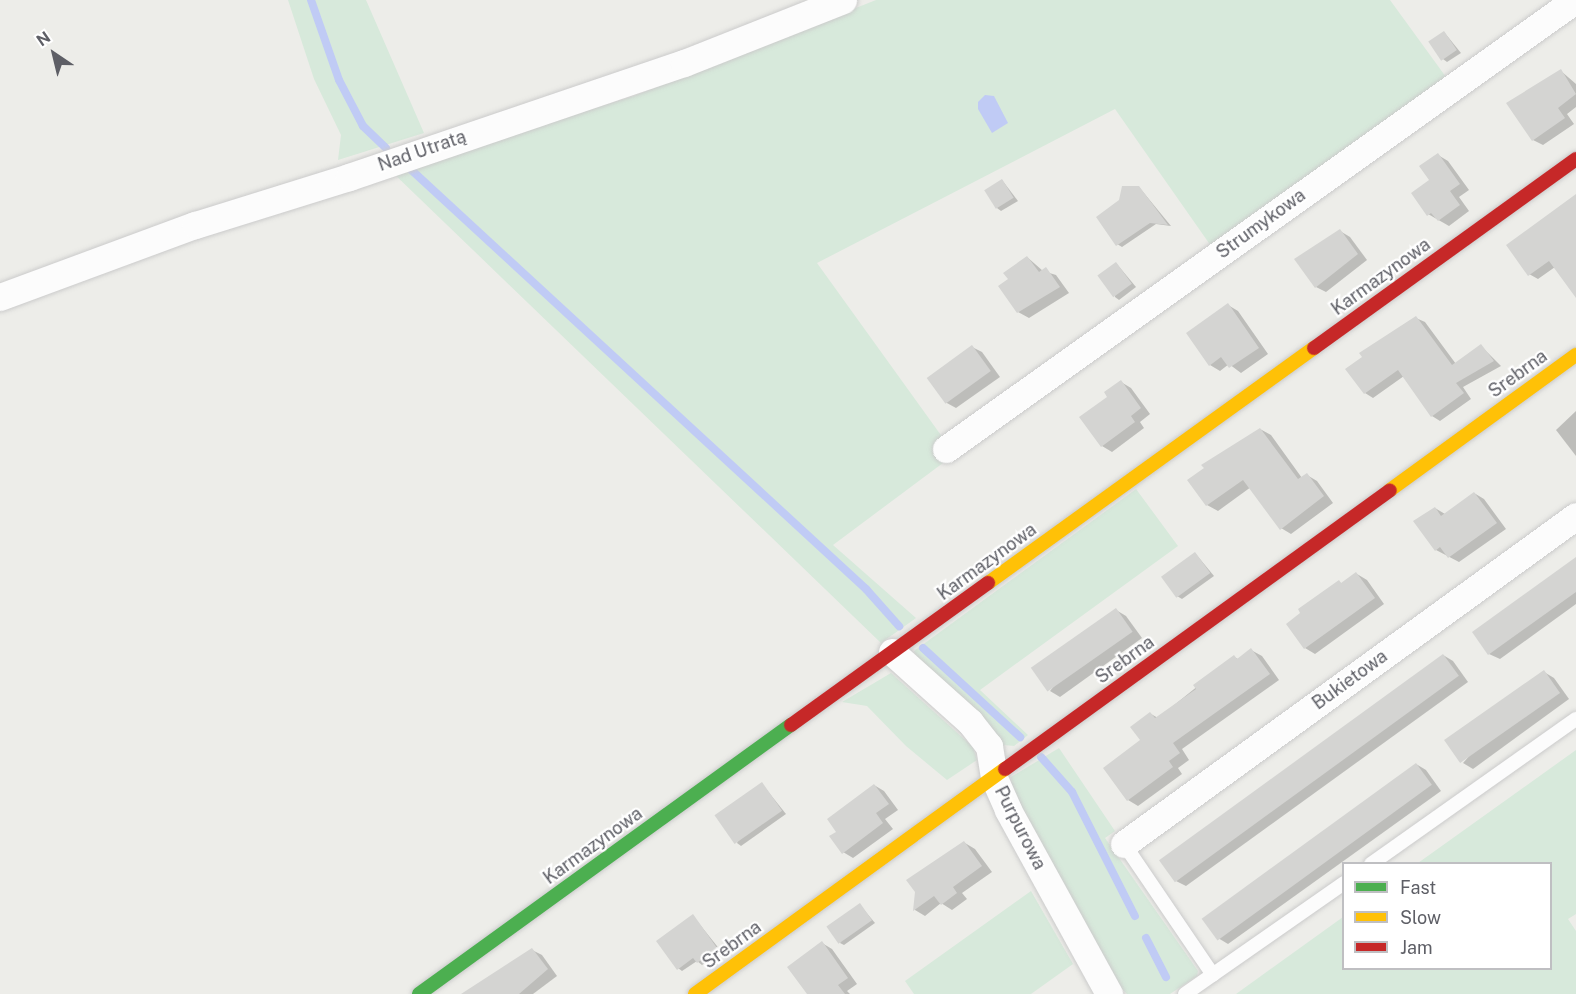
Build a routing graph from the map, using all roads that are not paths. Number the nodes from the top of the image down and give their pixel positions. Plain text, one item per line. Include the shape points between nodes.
1 (843, 0) edge
2 (1575, 0) edge
3 (1576, 159) edge
4 (0, 297) edge
5 (1576, 354) edge
6 (946, 448) dead end
7 (1576, 516) edge
8 (892, 652) junction
9 (1576, 718) edge
10 (994, 778) junction
11 (1124, 844) joint
12 (1374, 862) edge
13 (1342, 884) edge
14 (1213, 975) junction
15 (419, 994) edge
16 (695, 994) edge
17 (1109, 994) edge
18 (1185, 994) edge

1 - 4 street, Nad Utratą via 684,63 195,225
2 - 6 street, Strumykowa
3 - 8 street, Karmazynowa
5 - 10 street, Srebrna
7 - 11 street, Bukietowa
8 - 10 street, Purpurowa via 989,746
8 - 15 street, Karmazynowa
9 - 12 lane
10 - 16 street, Srebrna
10 - 17 street, Purpurowa
11 - 14 lane
13 - 14 lane
14 - 18 lane

